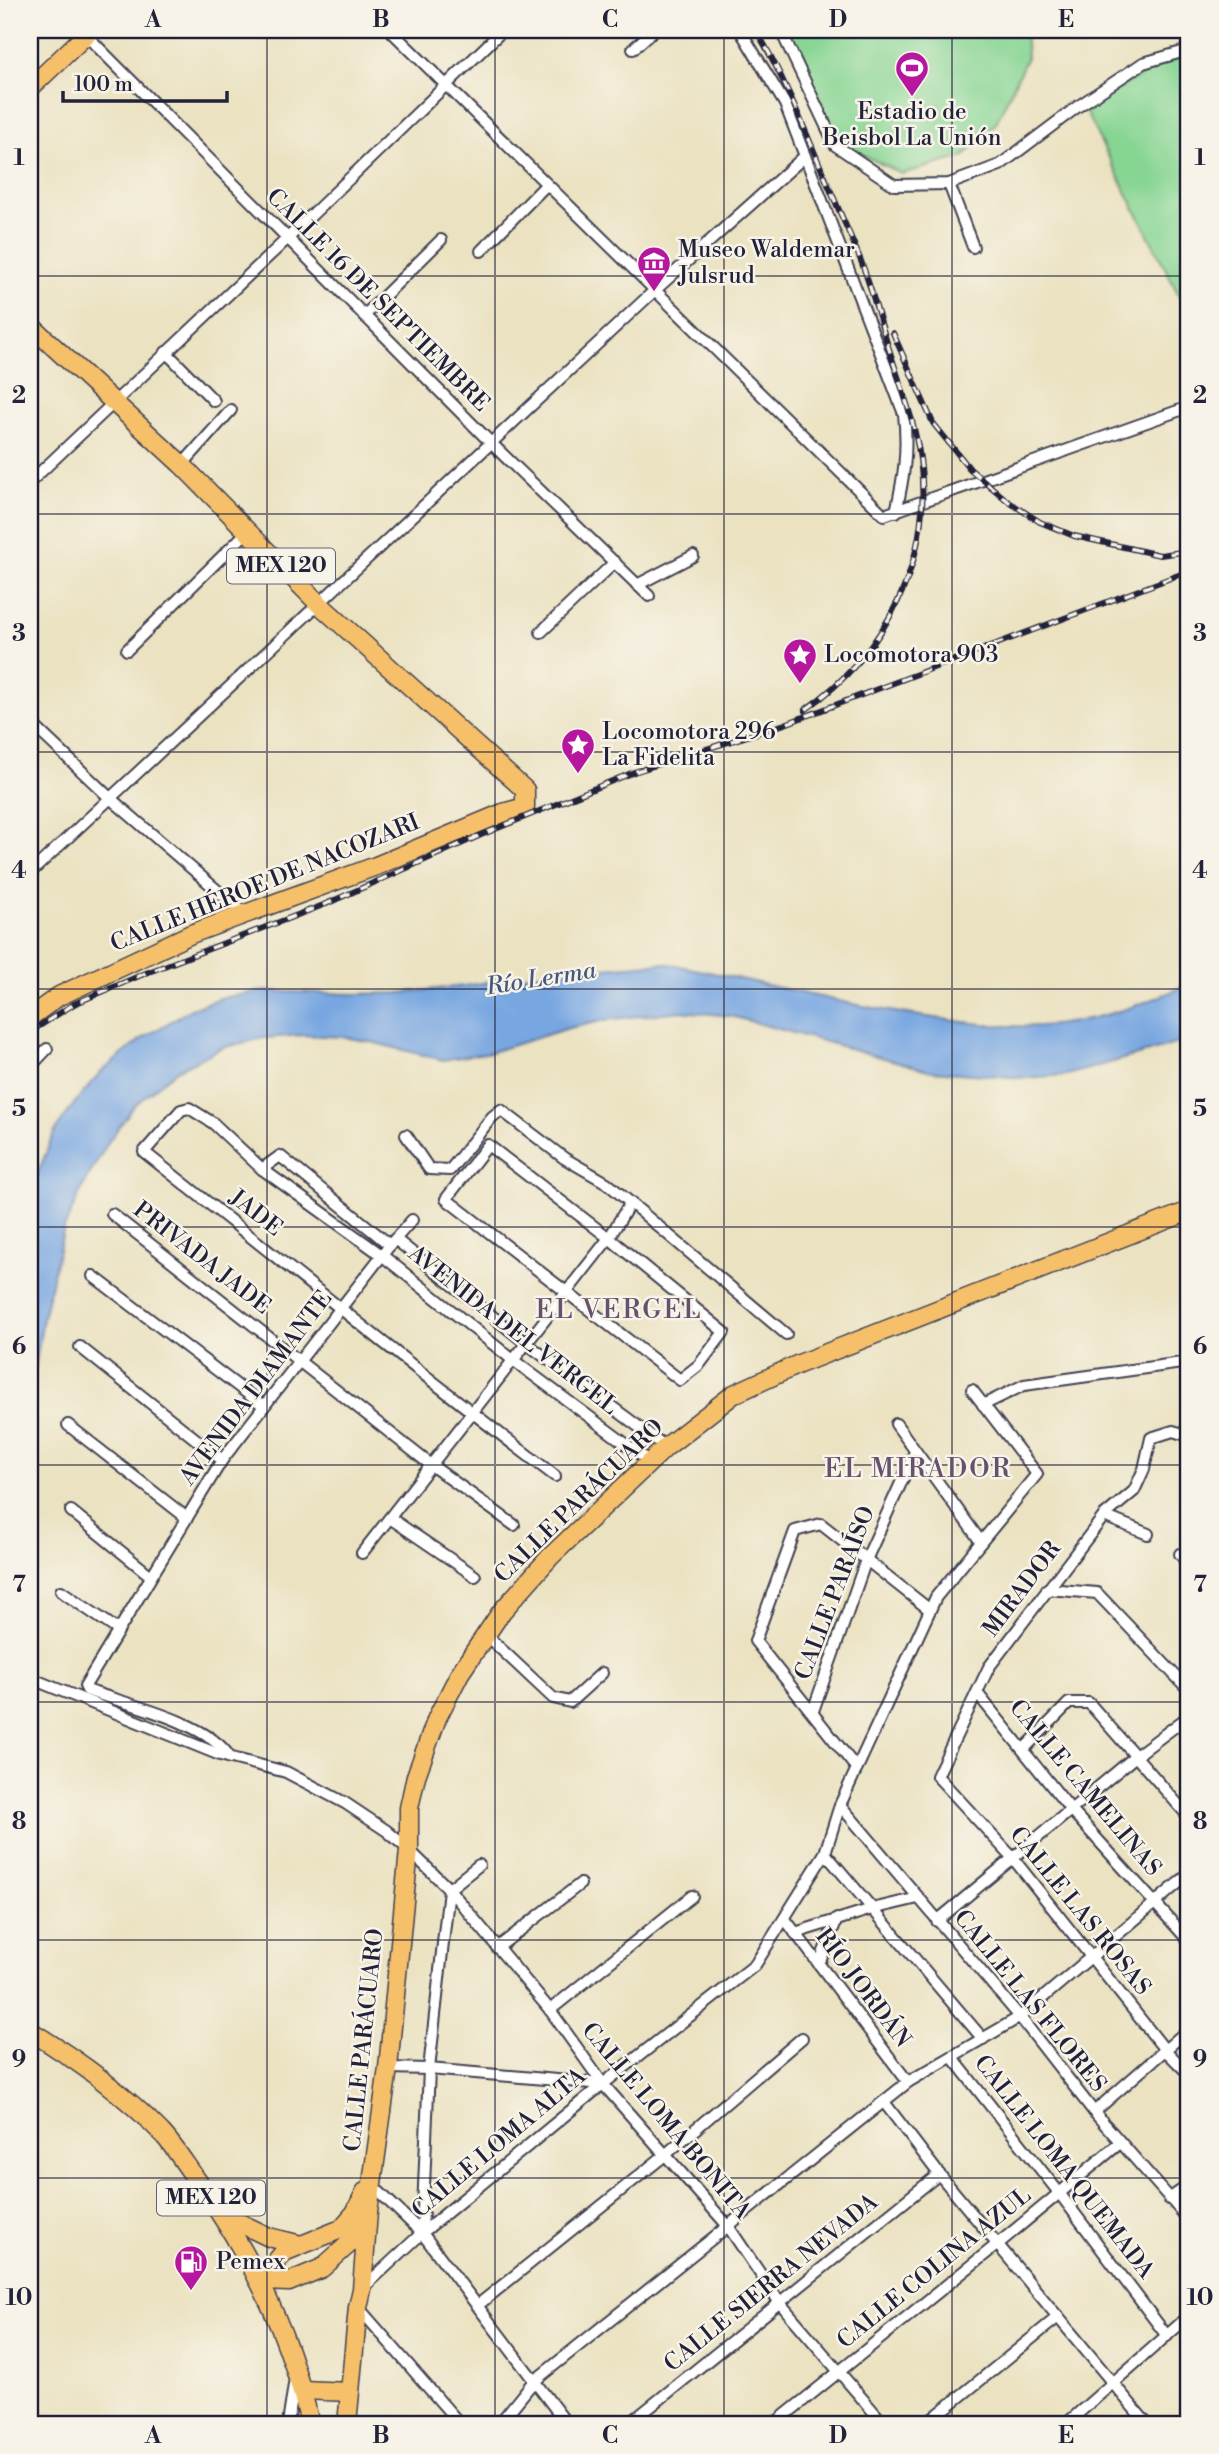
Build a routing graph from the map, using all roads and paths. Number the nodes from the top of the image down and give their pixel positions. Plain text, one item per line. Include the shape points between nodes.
1 (390, 30) edge
2 (503, 30) edge
3 (654, 30) edge
4 (740, 30) edge
5 (784, 30) edge
6 (86, 31) edge
7 (633, 49) dead end
8 (1189, 50) edge
9 (445, 85) junction
10 (30, 88) edge
11 (805, 156) junction
12 (949, 184) junction
13 (546, 185) junction
14 (288, 238) junction
15 (440, 240) dead end
16 (973, 247) dead end
17 (481, 251) dead end
18 (654, 291) junction
19 (364, 316) junction
20 (30, 325) edge
21 (166, 352) junction
22 (214, 401) dead end
23 (113, 402) junction
24 (1189, 407) edge
25 (231, 410) dead end
26 (491, 443) junction
27 (182, 465) junction
28 (30, 482) edge
29 (895, 512) junction
30 (247, 532) junction
31 (693, 556) dead end
32 (615, 562) junction
33 (637, 585) junction
34 (649, 596) dead end
35 (318, 603) junction
36 (541, 632) dead end
37 (127, 650) dead end
38 (30, 722) edge
39 (110, 797) junction
40 (30, 873) edge
41 (247, 916) junction
42 (30, 1017) edge
43 (47, 1049) dead end
44 (30, 1067) edge
45 (405, 1135) dead end
46 (144, 1152) joint
47 (262, 1169) junction
48 (630, 1203) junction
49 (1189, 1211) edge
50 (112, 1214) dead end
51 (412, 1220) dead end
52 (609, 1238) junction
53 (393, 1242) junction
54 (383, 1256) junction
55 (93, 1276) dead end
56 (567, 1291) junction
57 (342, 1308) junction
58 (786, 1334) dead end
59 (526, 1343) junction
60 (80, 1347) dead end
61 (300, 1360) junction
62 (513, 1360) junction
63 (1189, 1362) edge
64 (972, 1390) dead end
65 (983, 1405) junction
66 (264, 1406) junction
67 (471, 1413) junction
68 (896, 1424) dead end
69 (68, 1425) dead end
70 (1189, 1436) edge
71 (666, 1447) junction
72 (915, 1452) junction
73 (222, 1460) junction
74 (650, 1462) junction
75 (431, 1465) junction
76 (555, 1476) dead end
77 (71, 1511) dead end
78 (1104, 1516) junction
79 (187, 1517) junction
80 (390, 1518) junction
81 (514, 1525) dead end
82 (1148, 1534) dead end
83 (981, 1542) junction
84 (362, 1553) dead end
85 (1181, 1554) dead end
86 (866, 1560) junction
87 (1189, 1564) edge
88 (151, 1576) junction
89 (475, 1576) dead end
90 (1047, 1588) junction
91 (61, 1591) dead end
92 (930, 1610) junction
93 (118, 1630) junction
94 (486, 1635) junction
95 (602, 1673) dead end
96 (30, 1678) edge
97 (1189, 1690) edge
98 (976, 1693) junction
99 (813, 1712) junction
100 (1189, 1716) edge
101 (1024, 1749) junction
102 (1137, 1755) junction
103 (225, 1757) junction
104 (857, 1769) junction
105 (937, 1776) joint
106 (840, 1805) junction
107 (1071, 1810) junction
108 (1189, 1817) edge
109 (409, 1850) junction
110 (825, 1853) junction
111 (1012, 1857) junction
112 (480, 1865) dead end
113 (1189, 1874) edge
114 (580, 1884) dead end
115 (449, 1889) junction
116 (692, 1896) dead end
117 (918, 1898) junction
118 (1155, 1903) junction
119 (872, 1909) junction
120 (785, 1919) junction
121 (837, 1919) junction
122 (937, 1921) junction
123 (795, 1933) junction
124 (1189, 1941) edge
125 (497, 1948) junction
126 (1090, 1957) junction
127 (819, 1964) junction
128 (550, 2010) junction
129 (1020, 2017) junction
130 (1189, 2029) edge
131 (30, 2031) edge
132 (802, 2038) dead end
133 (983, 2039) junction
134 (1165, 2050) junction
135 (952, 2057) junction
136 (388, 2068) junction
137 (429, 2069) junction
138 (1189, 2074) edge
139 (908, 2082) junction
140 (603, 2084) junction
141 (884, 2102) junction
142 (1094, 2112) junction
143 (1120, 2143) junction
144 (665, 2155) junction
145 (939, 2174) junction
146 (373, 2180) junction
147 (1189, 2185) edge
148 (1060, 2194) junction
149 (1169, 2199) junction
150 (368, 2212) junction
151 (223, 2215) junction
152 (1189, 2220) edge
153 (728, 2226) junction
154 (422, 2233) junction
155 (999, 2244) junction
156 (301, 2245) junction
157 (260, 2281) junction
158 (362, 2289) junction
159 (780, 2303) junction
160 (478, 2305) junction
161 (358, 2307) junction
162 (1189, 2316) edge
163 (1058, 2317) junction
164 (1167, 2336) junction
165 (296, 2369) junction
166 (839, 2370) junction
167 (533, 2382) junction
168 (1114, 2384) junction
169 (302, 2390) junction
170 (350, 2392) junction
171 (288, 2424) edge
172 (310, 2424) edge
173 (346, 2424) edge
174 (460, 2424) edge
175 (499, 2424) edge
176 (567, 2424) edge
177 (629, 2424) edge
178 (774, 2424) edge
179 (884, 2424) edge
180 (926, 2424) edge
181 (1066, 2424) edge
182 (1147, 2424) edge

1 - 9 street
2 - 9 street
3 - 7 street
4 - 11 street via 785,104
5 - 12 street via 835,145 894,185
6 - 10 main road
6 - 14 street, CALLE 16 DE SEPTIEMBRE
8 - 12 street via 1143,63 1000,164
9 - 13 street
9 - 14 street
11 - 18 street
11 - 29 street via 904,414 904,477
12 - 16 street
13 - 17 street
13 - 18 street
14 - 19 street, CALLE 16 DE SEPTIEMBRE
14 - 21 street
15 - 19 street
18 - 26 street
18 - 29 street via 884,515
19 - 26 street, CALLE 16 DE SEPTIEMBRE
20 - 23 main road, MEX 120
21 - 22 street
21 - 23 street
23 - 27 main road, MEX 120
23 - 28 street
24 - 29 street
25 - 27 street
26 - 32 street, CALLE 16 DE SEPTIEMBRE
26 - 35 street
27 - 30 main road, MEX 120
30 - 35 main road, MEX 120
30 - 37 street
31 - 33 street
32 - 33 street, CALLE 16 DE SEPTIEMBRE
32 - 36 street
33 - 34 street, CALLE 16 DE SEPTIEMBRE
35 - 39 street
35 - 41 main road, CALLE HÉROE DE NACOZARI / MEX 120 via 525,790 526,807
38 - 39 street
39 - 40 street
39 - 41 street
41 - 42 main road, CALLE HÉROE DE NACOZARI / MEX 120 via 191,934 130,962 59,996
43 - 44 street
45 - 48 street via 429,1169 450,1170 500,1111
46 - 47 street, AVENIDA DEL VERGEL via 189,1108
46 - 57 street, JADE
47 - 53 street, AVENIDA DEL VERGEL via 280,1156
47 - 54 street, AVENIDA DEL VERGEL
48 - 52 street
48 - 58 street
49 - 71 main road, CALLE PARÁCUARO via 799,1364 734,1394
50 - 61 street, PRIVADA JADE
51 - 53 street, AVENIDA DIAMANTE
52 - 56 street
52 - 56 street via 723,1332 699,1365 681,1380
52 - 56 street via 488,1145 446,1199
53 - 54 street, AVENIDA DIAMANTE
53 - 59 street, AVENIDA DEL VERGEL
54 - 57 street, AVENIDA DIAMANTE
54 - 62 street, AVENIDA DEL VERGEL
55 - 66 street
56 - 59 street
57 - 61 street, AVENIDA DIAMANTE
57 - 67 street, JADE
59 - 62 street
59 - 71 street, AVENIDA DEL VERGEL
60 - 73 street
61 - 66 street, AVENIDA DIAMANTE
61 - 75 street, PRIVADA JADE
62 - 67 street
62 - 74 street, AVENIDA DEL VERGEL
63 - 65 street via 1024,1385
64 - 65 street
65 - 83 street, CALLE LOMA ALTA via 1037,1474
66 - 73 street, AVENIDA DIAMANTE
67 - 75 street
67 - 76 street, JADE
68 - 72 street
69 - 79 street
70 - 78 street, MIRADOR via 1173,1431 1151,1438 1134,1491
71 - 74 main road, CALLE PARÁCUARO
72 - 83 street
72 - 86 street, CALLE PARAÍSO
73 - 79 street, AVENIDA DIAMANTE
74 - 94 main road, CALLE PARÁCUARO via 550,1557
75 - 80 street
75 - 81 street, PRIVADA JADE
77 - 88 street
78 - 82 street
78 - 90 street, MIRADOR
79 - 88 street, AVENIDA DIAMANTE
80 - 84 street
80 - 89 street
83 - 92 street, CALLE LOMA ALTA
85 - 87 street
86 - 92 street
86 - 99 street, CALLE PARAÍSO
86 - 99 street via 821,1524 795,1531 755,1641
88 - 93 street, AVENIDA DIAMANTE
90 - 97 street via 1097,1593
90 - 98 street, MIRADOR via 989,1667
91 - 93 street
92 - 104 street, CALLE LOMA ALTA
93 - 103 street, AVENIDA DIAMANTE via 91,1674 87,1690 198,1730 226,1750
94 - 95 street via 553,1698 570,1702
94 - 109 main road, CALLE PARÁCUARO via 460,1674 426,1745 409,1808
96 - 103 street, CALLE LOMA BONITA
98 - 101 street, CALLE CAMELINAS
98 - 105 street, MIRADOR
99 - 104 street
100 - 102 street
101 - 102 street via 1069,1703 1089,1703
101 - 107 street, CALLE CAMELINAS
102 - 107 street
102 - 108 street
103 - 109 street, CALLE LOMA BONITA via 286,1772 345,1802
104 - 106 street, CALLE LOMA ALTA
105 - 111 street, CALLE LAS ROSAS
106 - 110 street, CALLE LOMA ALTA
106 - 117 street, CALLE LAS FLORES
107 - 111 street
107 - 118 street, CALLE CAMELINAS
109 - 115 street, CALLE LOMA BONITA
109 - 136 main road, CALLE PARÁCUARO
110 - 119 street, CALLE LOMA QUEMADA
110 - 120 street, CALLE LOMA ALTA
111 - 122 street
111 - 126 street, CALLE LAS ROSAS
112 - 115 street
113 - 118 street
114 - 125 street
115 - 125 street, CALLE LOMA BONITA
115 - 137 street
116 - 128 street
117 - 119 street
117 - 122 street, CALLE LAS FLORES
118 - 124 street, CALLE CAMELINAS
118 - 126 street
119 - 121 street
119 - 133 street, CALLE LOMA QUEMADA
120 - 123 street, RÍO JORDÁN
120 - 140 street, CALLE LOMA ALTA via 755,1965
121 - 123 street
121 - 127 street
122 - 129 street, CALLE LAS FLORES
123 - 127 street, RÍO JORDÁN
125 - 128 street, CALLE LOMA BONITA
126 - 129 street
126 - 134 street, CALLE LAS ROSAS
127 - 139 street, RÍO JORDÁN
128 - 140 street, CALLE LOMA BONITA
129 - 133 street
129 - 142 street, CALLE LAS FLORES
130 - 134 street
131 - 151 main road, MEX 120 via 139,2111 163,2134
132 - 144 street
133 - 135 street
134 - 138 street, CALLE LAS ROSAS
134 - 142 street
135 - 139 street
135 - 148 street, CALLE LOMA QUEMADA
136 - 137 street
136 - 146 main road, CALLE PARÁCUARO
137 - 140 street
137 - 154 street
139 - 141 street
140 - 144 street, CALLE LOMA BONITA
140 - 154 street, CALLE LOMA ALTA
141 - 145 street
141 - 153 street
142 - 143 street, CALLE LAS FLORES
143 - 148 street, CALLE COLINA AZUL
143 - 149 street, CALLE LAS FLORES
144 - 153 street, CALLE LOMA BONITA
144 - 160 street
145 - 155 street
145 - 159 street, CALLE SIERRA NEVADA
146 - 150 main road
146 - 154 street
146 - 156 main road via 341,2229
147 - 149 street
148 - 155 street, CALLE COLINA AZUL
148 - 164 street, CALLE LOMA QUEMADA
149 - 152 street, CALLE LAS FLORES
150 - 157 main road via 350,2243 322,2268 289,2282
150 - 158 main road
151 - 156 main road via 269,2237
151 - 157 main road, MEX 120
153 - 159 street, CALLE LOMA BONITA
153 - 167 street
154 - 158 street, CALLE LOMA ALTA
154 - 160 street
155 - 163 street
155 - 166 street, CALLE COLINA AZUL
156 - 157 main road via 284,2252
157 - 165 main road, MEX 120
158 - 161 main road
159 - 166 street, CALLE LOMA BONITA
159 - 177 street, CALLE SIERRA NEVADA
160 - 167 street
161 - 170 main road
161 - 174 street
162 - 164 street
163 - 168 street
163 - 180 street
164 - 168 street
165 - 169 main road, MEX 120
165 - 171 street
166 - 178 street, CALLE COLINA AZUL
166 - 179 street, CALLE LOMA BONITA
167 - 175 street
167 - 176 street
168 - 181 street
168 - 182 street
169 - 170 main road
169 - 172 main road, MEX 120
170 - 173 main road

